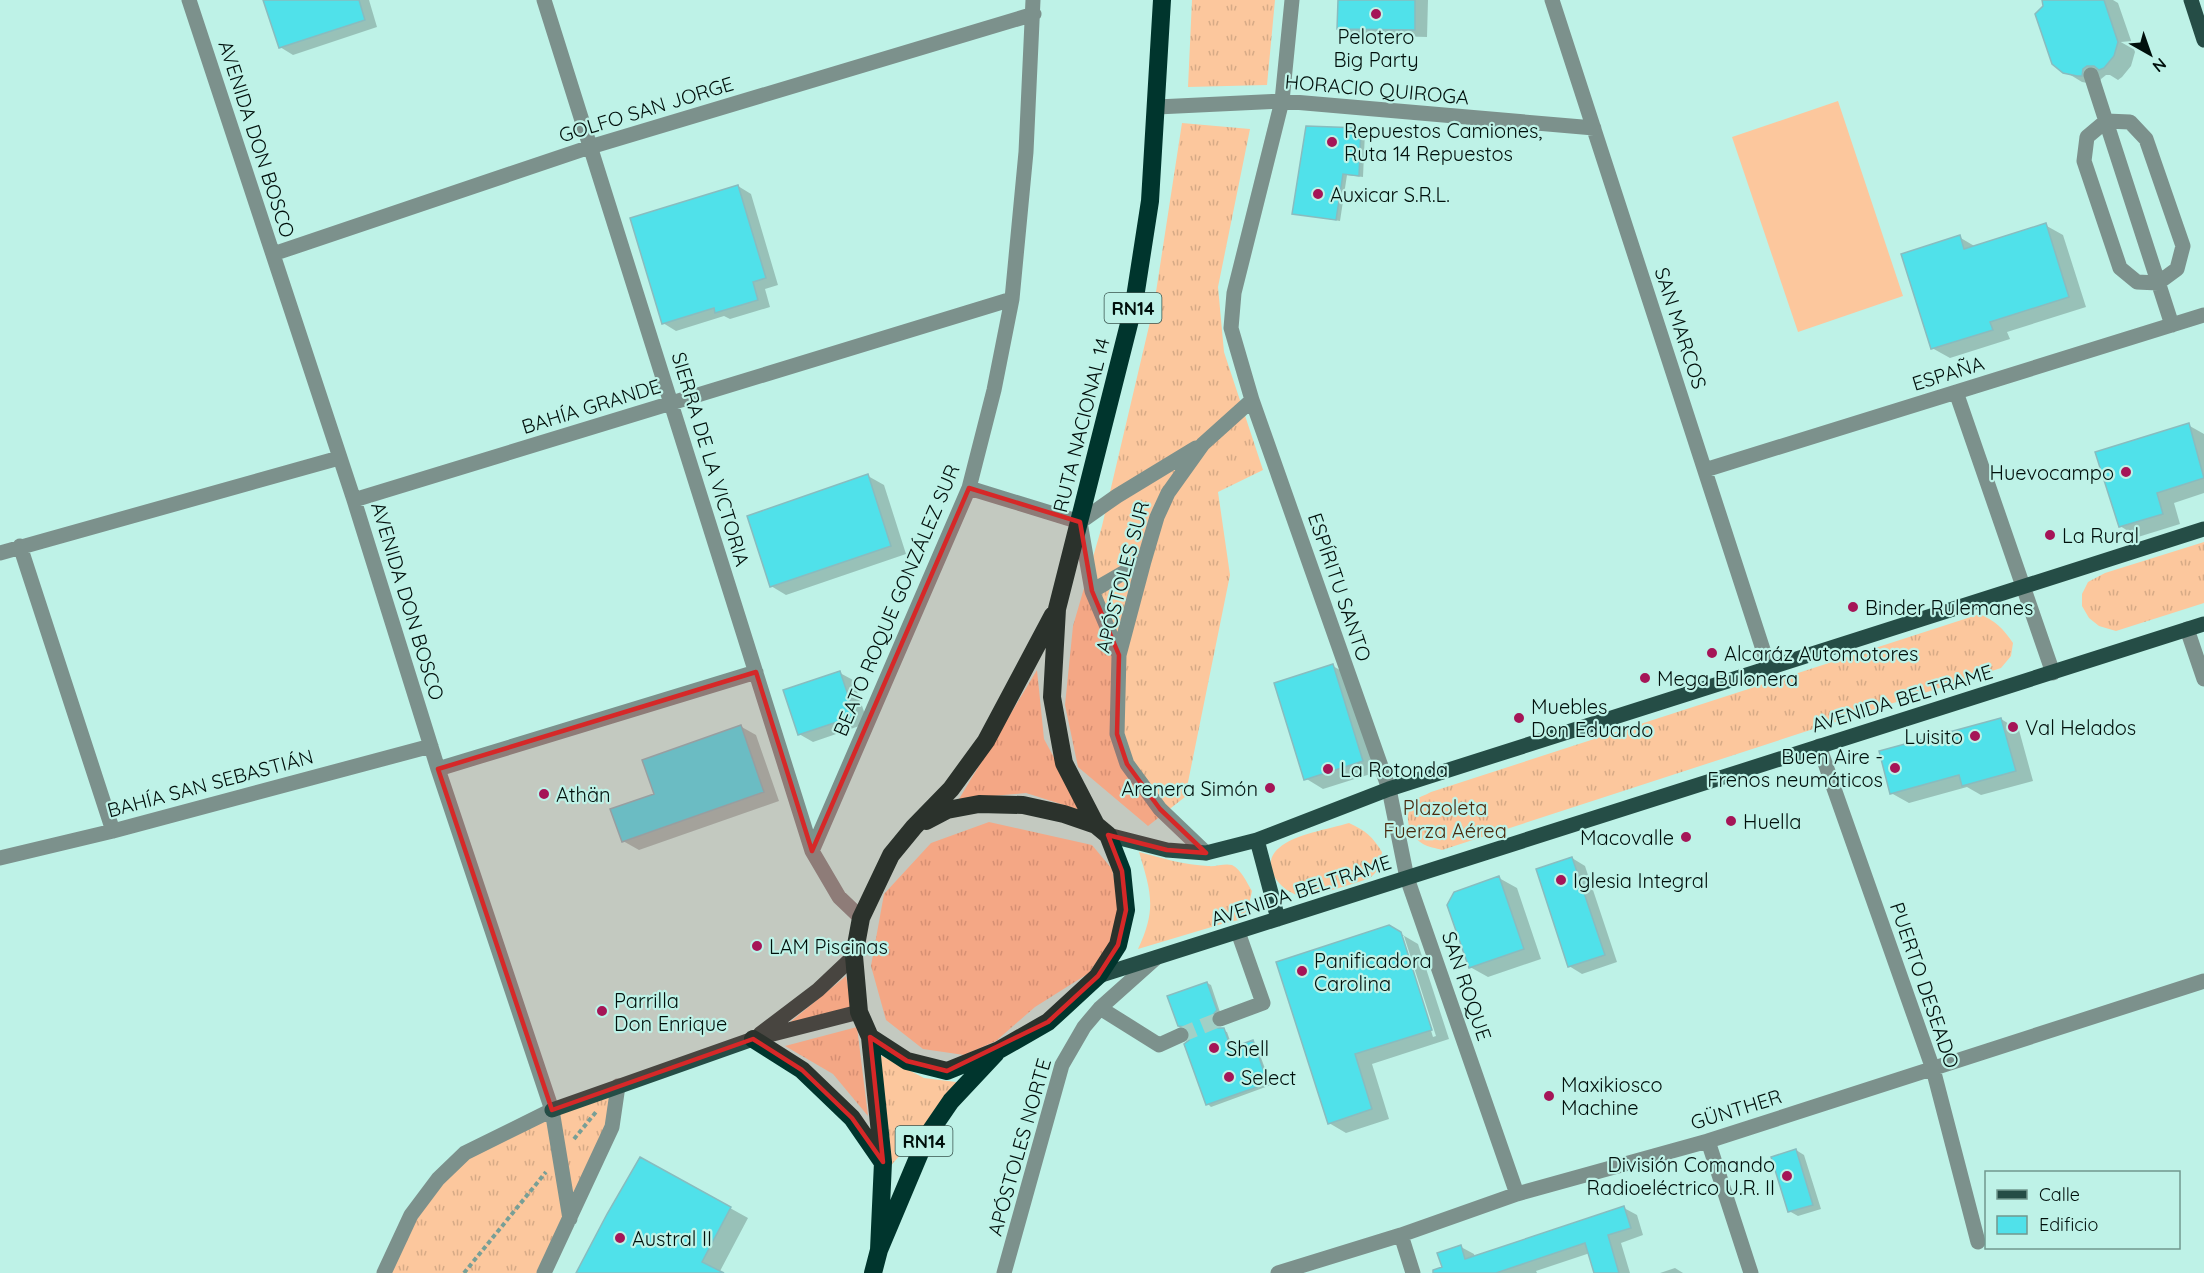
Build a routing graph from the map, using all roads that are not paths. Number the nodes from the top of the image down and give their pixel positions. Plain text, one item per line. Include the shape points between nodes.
1 (189, 0) edge
2 (544, 0) edge
3 (1162, 0) edge
4 (1292, 0) edge
5 (1552, 0) edge
6 (2191, 0) edge
7 (1034, 7) edge
8 (2204, 40) edge
9 (2091, 75) dead end
10 (1282, 101) junction
11 (1157, 107) junction
12 (2106, 121) junction
13 (1594, 128) junction
14 (590, 147) junction
15 (273, 254) junction
16 (2158, 283) junction
17 (1012, 299) junction
18 (2204, 315) edge
19 (2172, 325) junction
20 (1956, 392) junction
21 (1252, 400) junction
22 (671, 404) junction
23 (1203, 444) junction
24 (339, 458) junction
25 (1705, 470) junction
26 (969, 488) junction
27 (354, 500) junction
28 (1080, 522) junction
29 (2204, 529) edge
30 (20, 546) junction
31 (0, 553) edge
32 (1144, 561) junction
33 (2023, 587) junction
34 (1092, 591) junction
35 (1057, 609) junction
36 (2204, 624) edge
37 (2187, 629) junction
38 (1119, 655) junction
39 (1769, 668) junction
40 (756, 672) junction
41 (2053, 673) junction
42 (2204, 679) edge
43 (431, 746) junction
44 (1819, 746) junction
45 (438, 769) junction
46 (1389, 789) junction
47 (914, 827) junction
48 (1102, 830) junction
49 (113, 831) junction
50 (1257, 840) junction
51 (812, 851) junction
52 (1206, 853) junction
53 (0, 858) edge
54 (1407, 878) junction
55 (861, 918) junction
56 (1278, 919) junction
57 (1238, 932) junction
58 (854, 956) junction
59 (1156, 958) junction
60 (1098, 976) junction
61 (2204, 981) edge
62 (1100, 1008) junction
63 (859, 1012) junction
64 (1220, 1019) tunnel mouth
65 (1181, 1035) tunnel mouth
66 (870, 1038) junction
67 (753, 1040) junction
68 (999, 1050) junction
69 (1933, 1068) junction
70 (618, 1086) junction
71 (552, 1110) junction
72 (1708, 1141) junction
73 (883, 1162) junction
74 (1517, 1194) junction
75 (570, 1219) junction
76 (1401, 1235) junction
77 (1978, 1242) dead end
78 (879, 1250) junction
79 (384, 1273) edge
80 (544, 1273) edge
81 (873, 1273) edge
82 (1004, 1273) edge
83 (1278, 1273) edge
84 (1413, 1273) edge
85 (1751, 1273) edge

1 - 15 street, AVENIDA DON BOSCO
2 - 14 street, SIERRA DE LA VICTORIA
3 - 11 highway, RUTA NACIONAL 14 / RN14
4 - 10 street
5 - 13 street, SAN MARCOS
6 - 8 main road
7 - 14 street, GOLFO SAN JORGE
7 - 17 street, BEATO ROQUE GONZÁLEZ SUR
9 - 12 street
10 - 11 street, HORACIO QUIROGA
10 - 13 street, HORACIO QUIROGA
10 - 21 street via 1234,293 1231,328
11 - 28 highway, RUTA NACIONAL 14 / RN14 via 1150,201 1134,304
12 - 16 street
12 - 16 street via 2087,137 2084,161 2120,268 2137,282
12 - 16 street via 2130,122 2146,139 2183,246 2177,269
13 - 25 street, SAN MARCOS
14 - 15 street, GOLFO SAN JORGE
14 - 22 street, SIERRA DE LA VICTORIA
15 - 24 street, AVENIDA DON BOSCO
16 - 19 street
17 - 22 street, BAHÍA GRANDE
17 - 26 street, BEATO ROQUE GONZÁLEZ SUR
18 - 19 street, ESPAÑA
19 - 20 street, ESPAÑA
20 - 25 street, ESPAÑA
20 - 33 street
21 - 23 street, APÓSTOLES SUR
21 - 46 street, ESPÍRITU SANTO
22 - 27 street, BAHÍA GRANDE
22 - 40 street, SIERRA DE LA VICTORIA
23 - 28 street
23 - 32 street, APÓSTOLES SUR via 1168,492
24 - 27 street, AVENIDA DON BOSCO
24 - 30 street
25 - 39 street, SAN MARCOS
26 - 28 street
26 - 51 street, BEATO ROQUE GONZÁLEZ SUR
27 - 43 street, AVENIDA DON BOSCO
28 - 34 street
28 - 35 highway, RUTA NACIONAL 14 / RN14
29 - 33 main road
30 - 31 street
30 - 49 street
32 - 34 street
32 - 38 street, APÓSTOLES SUR
33 - 39 main road
33 - 41 street
34 - 38 street
35 - 47 highway, RUTA NACIONAL 14 / RN14 via 986,741 951,789
35 - 48 highway, RUTA NACIONAL 14 / RN14 via 1052,696 1064,763
36 - 37 main road, AVENIDA BELTRAME
37 - 41 main road, AVENIDA BELTRAME
37 - 42 street
38 - 52 street, APÓSTOLES SUR via 1117,734 1127,764 1160,809
39 - 46 main road
40 - 45 street
40 - 51 street, SIERRA DE LA VICTORIA
41 - 44 main road, AVENIDA BELTRAME
43 - 45 street, AVENIDA DON BOSCO
43 - 49 street, BAHÍA SAN SEBASTIÁN
44 - 54 main road, AVENIDA BELTRAME
44 - 69 street, PUERTO DESEADO
45 - 71 street, AVENIDA DON BOSCO
46 - 50 main road
46 - 54 street, SAN ROQUE
47 - 48 highway, RUTA NACIONAL 14 / RN14 via 947,810 979,804 1023,805 1064,813
47 - 55 highway, RUTA NACIONAL 14 / RN14 via 891,855
48 - 52 main road via 1167,850
48 - 60 highway, RUTA NACIONAL 14 / RN14 via 1122,871 1126,910 1118,945
49 - 53 street, BAHÍA SAN SEBASTIÁN
50 - 52 main road
50 - 56 main road
51 - 55 street, SIERRA DE LA VICTORIA via 839,897
54 - 56 main road, AVENIDA BELTRAME
54 - 74 street, SAN ROQUE
55 - 58 highway, RUTA NACIONAL 14 / RN14
56 - 57 main road, AVENIDA BELTRAME
57 - 59 main road, AVENIDA BELTRAME
57 - 64 street via 1263,1003
58 - 63 highway, RUTA NACIONAL 14 / RN14
58 - 67 main road via 818,990
59 - 60 main road, AVENIDA BELTRAME
59 - 62 street, APÓSTOLES NORTE
60 - 68 highway, RUTA NACIONAL 14 / RN14 via 1048,1022
61 - 69 street, GÜNTHER
62 - 65 street via 1159,1045
62 - 82 street, APÓSTOLES NORTE via 1062,1065
63 - 66 highway, RUTA NACIONAL 14 / RN14
63 - 67 main road
66 - 68 highway, RUTA NACIONAL 14 / RN14 via 907,1061 946,1071
66 - 73 highway, RUTA NACIONAL 14 / RN14
67 - 70 main road
67 - 73 highway via 802,1070 852,1118
68 - 78 highway, RUTA NACIONAL 14 / RN14 via 951,1101 927,1136
69 - 72 street, GÜNTHER
69 - 77 street, PUERTO DESEADO
70 - 71 main road
70 - 75 street via 612,1127
71 - 75 street, AVENIDA DON BOSCO
71 - 79 street via 465,1153 438,1179 411,1215
72 - 74 street, GÜNTHER
72 - 85 street
73 - 78 highway, RUTA NACIONAL 14 / RN14
74 - 76 street, GÜNTHER
75 - 80 street
76 - 83 street, GÜNTHER
76 - 84 street
78 - 81 highway, RUTA NACIONAL 14 / RN14

